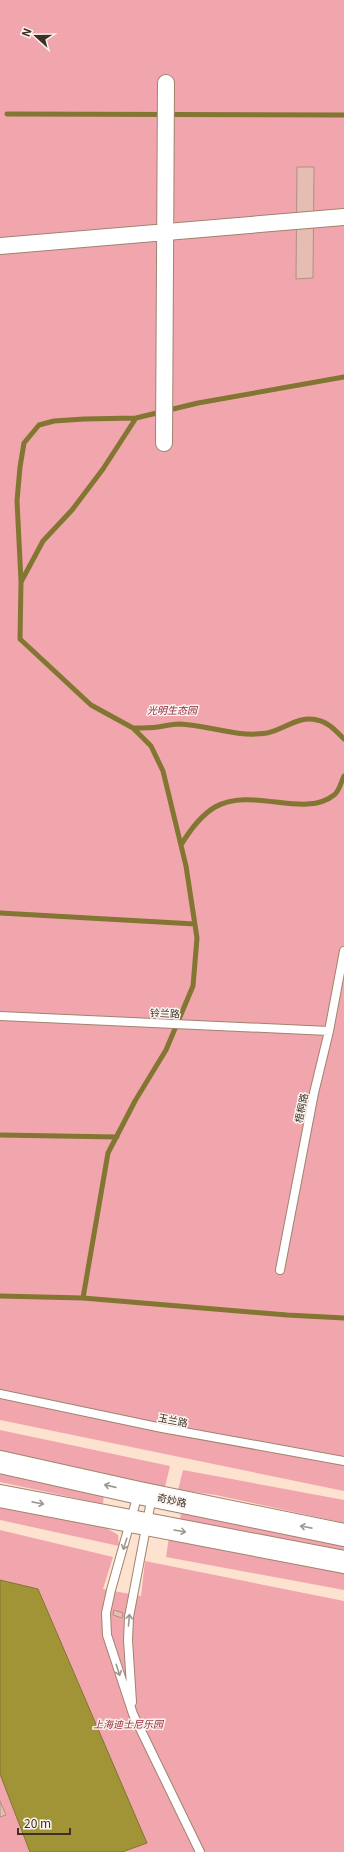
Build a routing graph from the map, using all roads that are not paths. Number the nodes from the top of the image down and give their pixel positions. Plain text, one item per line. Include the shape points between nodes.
1 (166, 83) dead end
2 (344, 217) edge
3 (165, 232) junction
4 (0, 246) edge
5 (164, 443) dead end
6 (344, 951) edge
7 (0, 1016) edge
8 (329, 1031) junction
9 (280, 1270) dead end
10 (0, 1394) edge
11 (344, 1461) edge
12 (0, 1462) edge
13 (145, 1494) junction
14 (0, 1496) edge
15 (139, 1523) junction
16 (344, 1535) edge
17 (344, 1562) edge
18 (133, 1714) junction
19 (200, 1852) edge

1 - 3 street
2 - 3 street
3 - 4 street
3 - 5 street
6 - 8 lane, 梧桐路
7 - 8 lane, 铃兰路
8 - 9 lane, 梧桐路 via 314,1093
10 - 11 lane, 玉兰路 via 162,1428
13 -> 12 street, 奇妙路
13 - 15 lane
13 - 15 lane
16 -> 13 street, 奇妙路
14 -> 15 street
15 -> 17 street
18 -> 15 lane via 128,1640
15 -> 18 lane via 120,1560 106,1613 107,1635
18 - 19 lane

